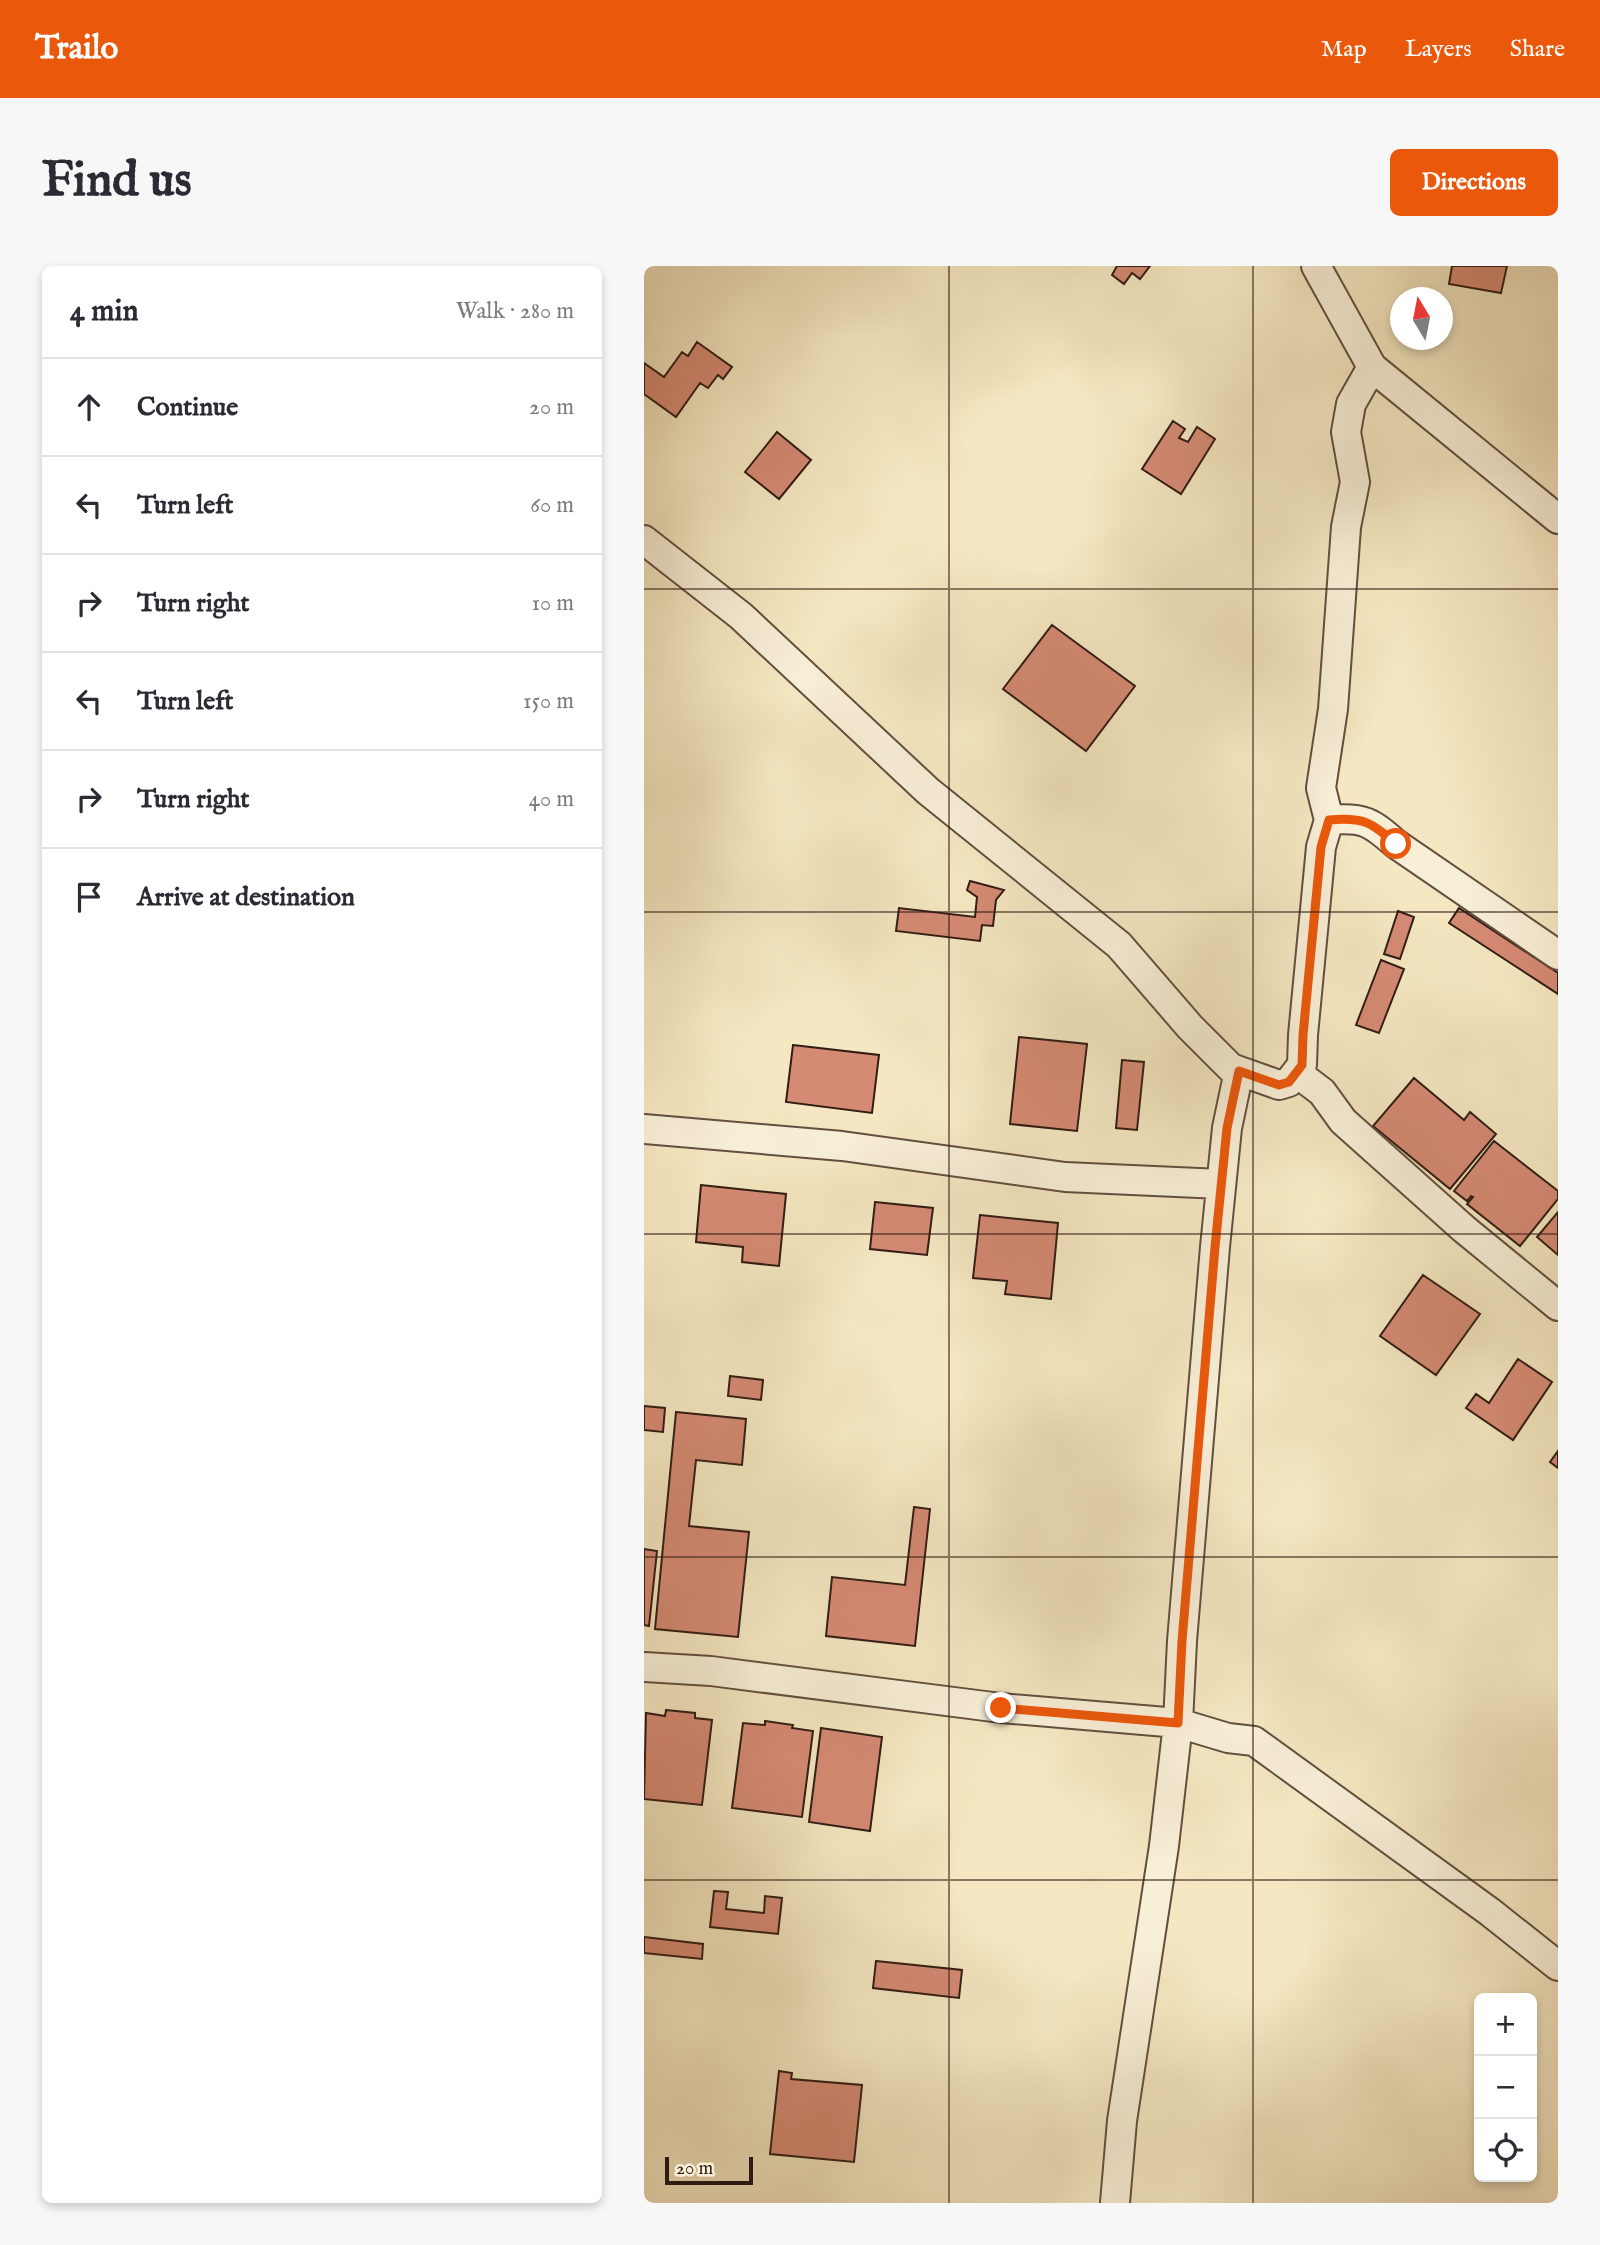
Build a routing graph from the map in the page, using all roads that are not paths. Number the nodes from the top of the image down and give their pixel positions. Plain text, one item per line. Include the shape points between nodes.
1 (1316, 266) edge
2 (1372, 367) junction
3 (1558, 519) edge
4 (644, 540) edge
5 (1329, 820) junction
6 (1558, 955) edge
7 (1239, 1071) junction
8 (1297, 1073) junction
9 (644, 1129) edge
10 (1221, 1184) junction
11 (1558, 1306) edge
12 (644, 1667) edge
13 (1178, 1723) junction
14 (1558, 1966) edge
15 (1115, 2203) edge

1 - 2 street
2 - 3 street
2 - 5 street via 1351,404 1346,432 1355,482 1346,527 1334,709 1321,788
4 - 7 street via 741,616 928,791 1119,945 1190,1027
5 - 6 street via 1363,820 1380,830
5 - 8 street via 1321,847 1302,1065
7 - 8 street via 1279,1085
7 - 10 street
8 - 11 street via 1322,1092 1343,1121
9 - 10 street via 842,1146 1065,1177
10 - 13 street
12 - 13 street via 711,1671 1001,1708
13 - 14 street via 1254,1741
13 - 15 street via 1122,2121

